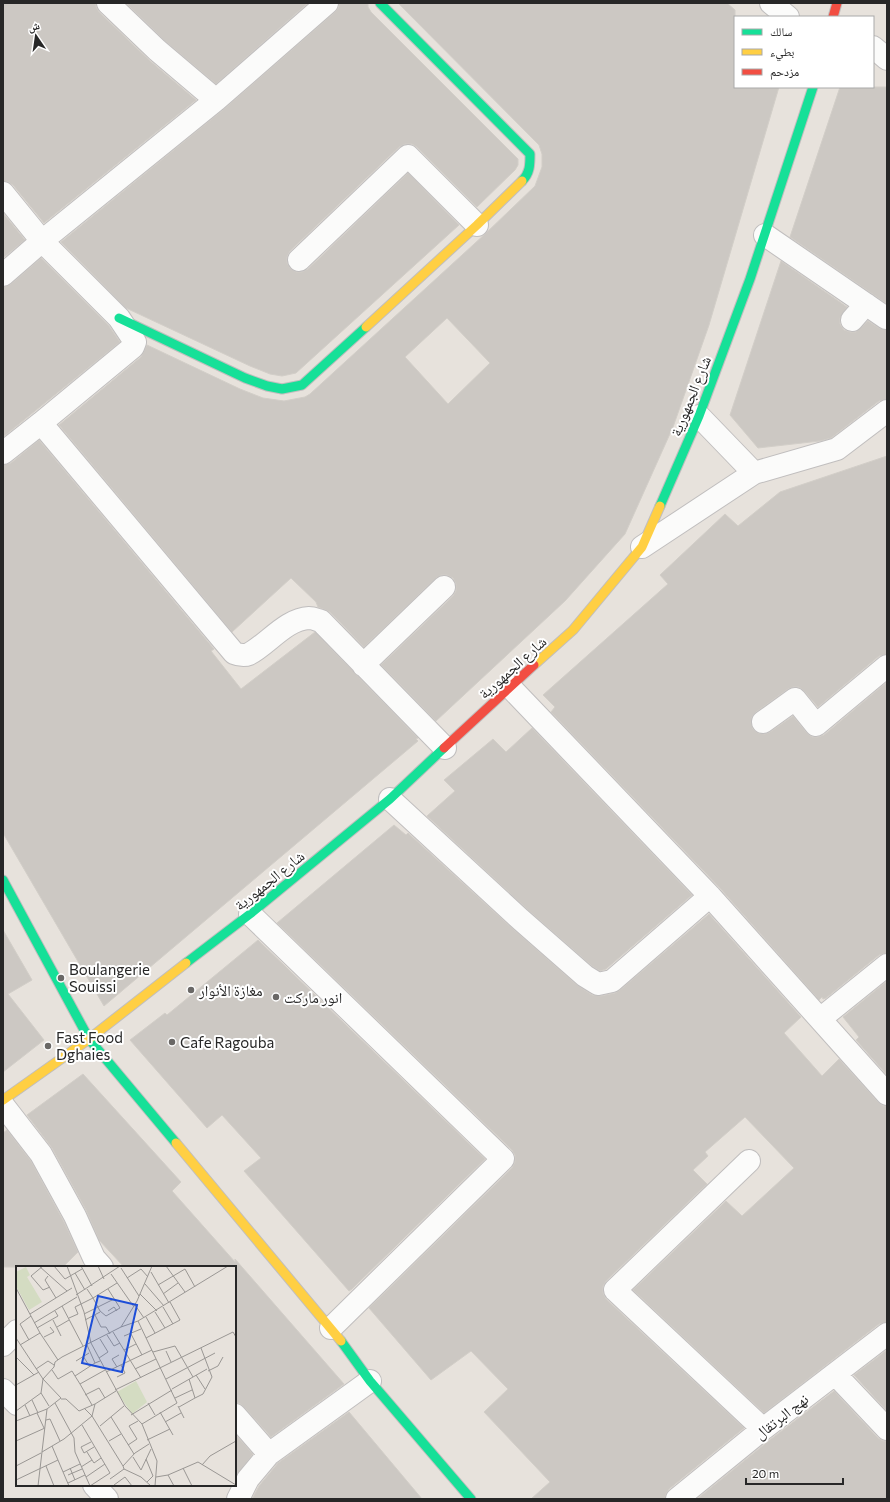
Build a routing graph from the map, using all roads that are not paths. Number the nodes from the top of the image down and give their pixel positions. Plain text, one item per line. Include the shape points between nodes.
1 (108, 3) edge
2 (327, 3) edge
3 (380, 3) edge
4 (771, 3) edge
5 (787, 16) edge
6 (874, 48) edge
7 (887, 59) edge
8 (813, 88) edge
9 (216, 100) junction
10 (3, 193) edge
11 (477, 225) junction
12 (766, 235) junction
13 (42, 241) junction
14 (299, 260) dead end
15 (3, 275) edge
16 (866, 304) junction
17 (887, 316) edge
18 (119, 318) junction
19 (852, 320) dead end
20 (887, 411) edge
21 (699, 416) junction
22 (41, 424) junction
23 (3, 453) edge
24 (754, 473) junction
25 (642, 547) junction
26 (444, 587) dead end
27 (363, 665) junction
28 (887, 666) edge
29 (510, 687) junction
30 (763, 722) dead end
31 (445, 748) junction
32 (390, 799) junction
33 (3, 880) edge
34 (710, 896) junction
35 (250, 914) junction
36 (887, 966) edge
37 (820, 1019) junction
38 (90, 1039) junction
39 (887, 1094) edge
40 (3, 1100) edge
41 (3, 1105) edge
42 (749, 1161) dead end
43 (93, 1264) edge
44 (331, 1328) junction
45 (16, 1332) edge
46 (887, 1334) edge
47 (3, 1345) edge
48 (835, 1374) junction
49 (370, 1381) junction
50 (3, 1390) edge
51 (16, 1403) edge
52 (236, 1416) edge
53 (763, 1428) junction
54 (887, 1430) edge
55 (270, 1454) junction
56 (95, 1486) edge
57 (107, 1499) edge
58 (238, 1499) edge
59 (471, 1499) edge
60 (677, 1499) edge

1 - 9 street via 157,50
2 - 9 street
3 - 11 street via 530,154 530,167 526,177
4 - 5 street
6 - 7 street
8 - 12 street, شارع الجمهورية
9 - 13 street
10 - 13 street
11 - 14 street via 408,156
11 - 18 street via 302,385 282,389 245,378
12 - 16 street
12 - 21 street, شارع الجمهورية
13 - 15 street
13 - 18 street
16 - 17 street via 886,318
16 - 19 street
18 - 22 street via 135,340 135,346
20 - 24 street via 837,449
21 - 24 street
21 - 25 street, شارع الجمهورية
22 - 23 street
22 - 27 street via 234,653 248,654 290,625 310,618 321,621
24 - 25 street
25 - 29 street, شارع الجمهورية via 573,630
26 - 27 street
27 - 31 street
28 - 30 street via 816,725 795,699
29 - 31 street, شارع الجمهورية
29 - 34 street
31 - 32 street, شارع الجمهورية
32 - 34 street via 520,920 585,976 598,984 612,981
32 - 35 street, شارع الجمهورية
33 - 38 street
34 - 37 street
35 - 38 street, شارع الجمهورية
35 - 44 street via 503,1159
36 - 37 street
37 - 39 street
38 - 40 street, شارع الجمهورية
38 - 44 street
41 - 43 street via 41,1154 75,1216
42 - 53 street via 614,1290
44 - 49 street
45 - 47 street
46 - 48 street, نهج البرتقال
48 - 53 street, نهج البرتقال
48 - 54 street
49 - 55 street
49 - 59 street
50 - 51 street
52 - 55 street
53 - 60 street, نهج البرتقال
55 - 58 street via 248,1479
56 - 57 street

